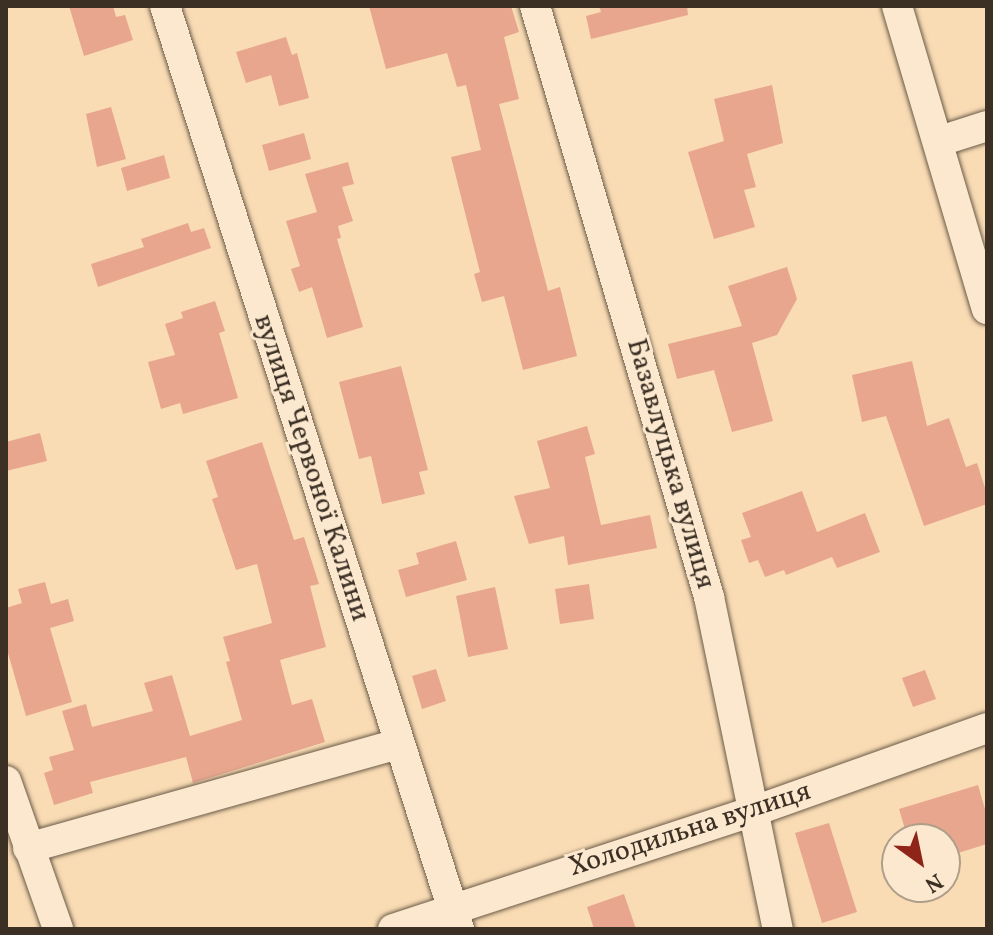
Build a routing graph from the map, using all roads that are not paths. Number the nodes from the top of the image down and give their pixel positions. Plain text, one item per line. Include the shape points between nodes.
1 (165, 6) edge
2 (535, 6) edge
3 (897, 6) edge
4 (987, 126) edge
5 (940, 141) junction
6 (987, 309) edge
7 (987, 728) edge
8 (399, 744) junction
9 (6, 781) edge
10 (754, 811) junction
11 (28, 848) junction
12 (456, 919) edge
13 (58, 929) edge
14 (393, 929) edge
15 (778, 929) edge

1 - 8 street, вулиця Червоної Калини
2 - 10 street, Базавлуцька вулиця via 709,597
3 - 5 street
4 - 5 street
5 - 6 street
7 - 10 street, Холодильна вулиця
8 - 11 street
8 - 12 street, вулиця Червоної Калини
9 - 11 street
10 - 12 street, Холодильна вулиця
10 - 15 street, Базавлуцька вулиця
11 - 13 street
12 - 14 street, Холодильна вулиця

